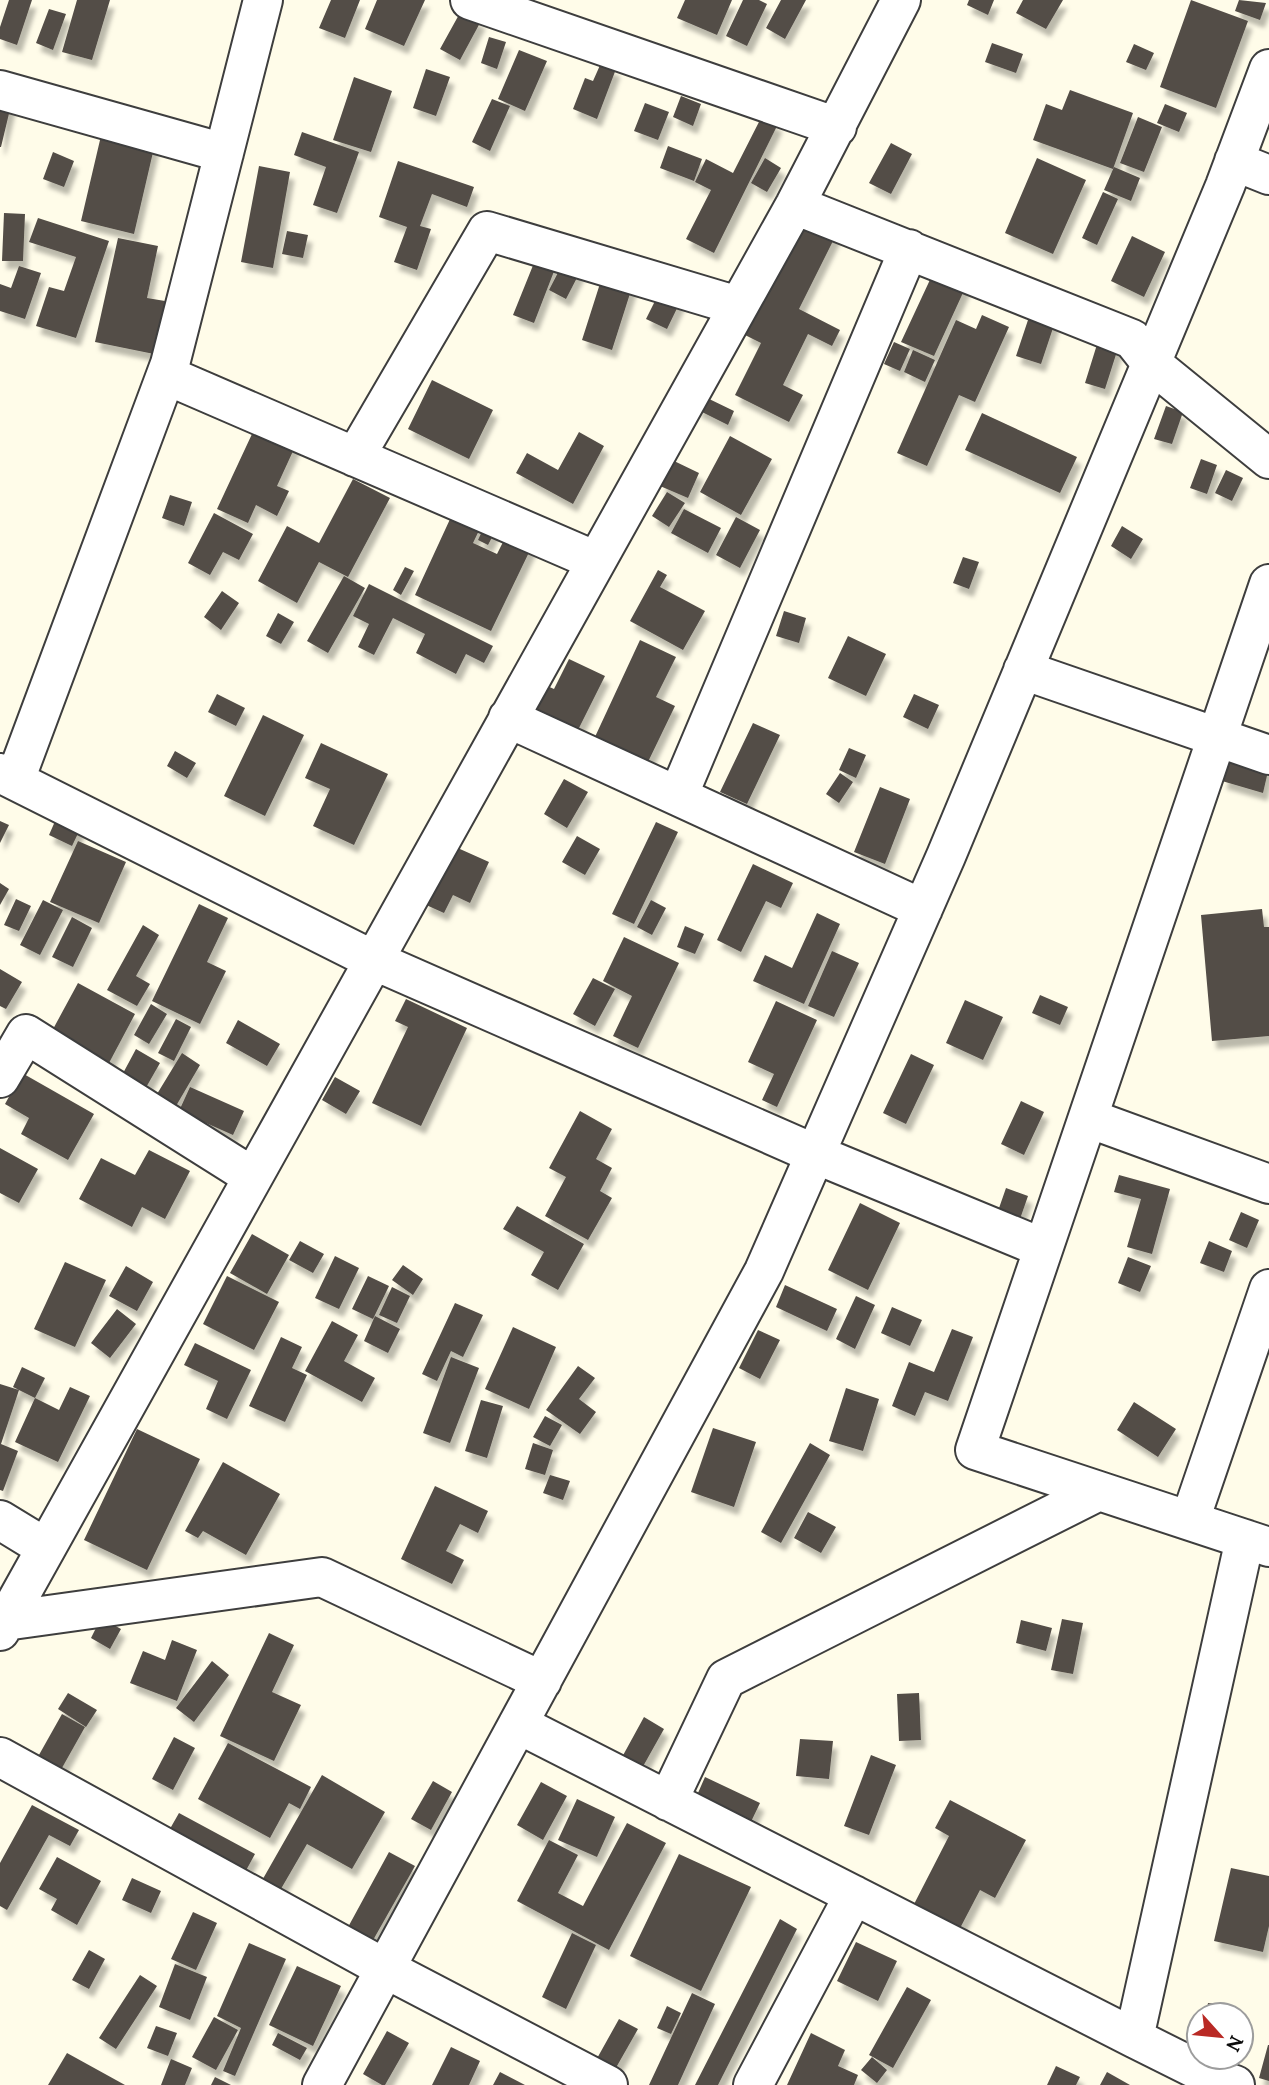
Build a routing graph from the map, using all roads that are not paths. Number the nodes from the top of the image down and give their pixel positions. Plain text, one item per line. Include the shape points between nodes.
1 (263, 0) edge
2 (470, 0) edge
3 (901, 0) edge
4 (1269, 69) edge
5 (0, 90) edge
6 (837, 127) junction
7 (224, 153) junction
8 (1252, 168) edge
9 (795, 205) junction
10 (908, 250) junction
11 (738, 306) junction
12 (1151, 363) junction
13 (166, 376) junction
14 (355, 457) junction
15 (1269, 459) edge
16 (596, 561) junction
17 (1269, 584) edge
18 (1023, 670) junction
19 (508, 718) junction
20 (1217, 737) junction
21 (1269, 755) edge
22 (7, 777) edge
23 (678, 796) junction
24 (923, 909) junction
25 (373, 960) junction
26 (0, 1078) edge
27 (1087, 1118) junction
28 (815, 1154) junction
29 (253, 1177) junction
30 (1269, 1184) edge
31 (1043, 1248) junction
32 (1269, 1289) edge
33 (1099, 1491) junction
34 (0, 1520) edge
35 (1190, 1520) junction
36 (1257, 1543) edge
37 (46, 1548) junction
38 (3, 1626) edge
39 (542, 1681) junction
40 (518, 1724) junction
41 (0, 1757) edge
42 (668, 1801) junction
43 (854, 1895) junction
44 (386, 1969) junction
45 (1134, 2038) junction
46 (1218, 2082) edge
47 (323, 2085) edge
48 (608, 2085) edge
49 (753, 2085) edge

1 - 7 street
2 - 6 street
3 - 6 street
4 - 8 street
5 - 7 street
6 - 9 street
7 - 13 street
8 - 12 street
9 - 10 street
9 - 11 street
10 - 12 street via 1132,339
10 - 23 street
11 - 14 street via 487,231
11 - 16 street
12 - 15 street
12 - 18 street
13 - 14 street
13 - 22 street
14 - 16 street
16 - 19 street
17 - 20 street
18 - 20 street
18 - 24 street
19 - 23 street
19 - 25 street
20 - 21 street
20 - 27 street
22 - 25 street
23 - 24 street
24 - 28 street
25 - 28 street
25 - 29 street
26 - 29 street via 26,1034
27 - 30 street
27 - 31 street
28 - 31 street
28 - 39 street via 764,1271
29 - 37 street
31 - 33 street via 975,1450
32 - 35 street
33 - 35 street
33 - 42 street via 726,1679
34 - 37 street
35 - 36 street
36 - 45 street
37 - 38 street
38 - 39 street via 321,1577
39 - 40 street
40 - 42 street
40 - 44 street
41 - 44 street
42 - 43 street
43 - 45 street
43 - 49 street
44 - 47 street
44 - 48 street
45 - 46 street

